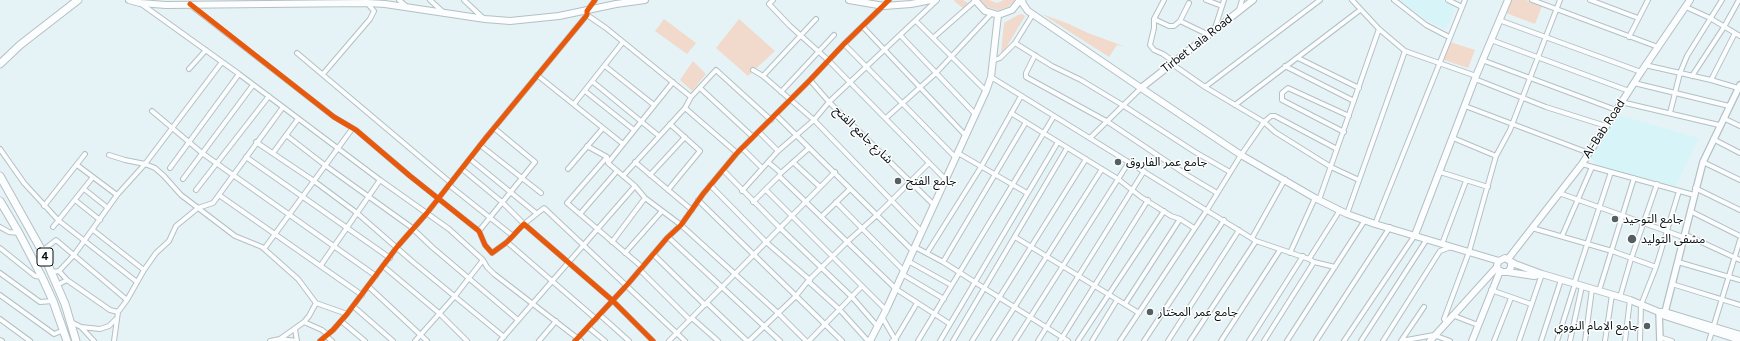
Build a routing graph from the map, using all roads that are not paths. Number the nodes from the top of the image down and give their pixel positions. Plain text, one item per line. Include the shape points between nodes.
1 (129, 0) edge
2 (399, 0) edge
3 (430, 0) edge
4 (464, 0) edge
5 (595, 0) edge
6 (645, 0) edge
7 (773, 0) edge
8 (849, 0) edge
9 (932, 0) edge
10 (937, 0) edge
11 (974, 0) edge
12 (1021, 0) edge
13 (1164, 0) edge
14 (1206, 0) edge
15 (1224, 0) edge
16 (1242, 0) edge
17 (1253, 0) edge
18 (1320, 0) edge
19 (1352, 0) edge
20 (1394, 0) edge
21 (1448, 0) edge
22 (1465, 0) edge
23 (1508, 0) edge
24 (1534, 0) edge
25 (1560, 0) edge
26 (1590, 0) edge
27 (1648, 0) edge
28 (1690, 0) edge
29 (1722, 0) edge
30 (1739, 0) edge
31 (78, 1) edge
32 (885, 2) edge
33 (1599, 2) edge
34 (140, 3) junction
35 (367, 3) junction
36 (1189, 3) dead end
37 (190, 4) junction
38 (1222, 6) junction
39 (407, 7) junction
40 (1462, 7) junction
41 (1686, 7) junction
42 (1556, 9) junction
43 (1012, 10) junction
44 (1239, 10) junction
45 (1360, 10) junction
46 (1031, 12) junction
47 (445, 13) junction
48 (587, 13) junction
49 (995, 15) junction
50 (1638, 18) junction
51 (1710, 18) junction
52 (484, 19) junction
53 (816, 19) dead end
54 (1154, 19) junction
55 (1499, 20) junction
56 (916, 21) junction
57 (1180, 21) junction
58 (863, 27) junction
59 (1724, 27) junction
60 (1379, 29) junction
61 (1215, 30) junction
62 (1735, 33) junction
63 (834, 35) dead end
64 (1209, 35) junction
65 (801, 36) junction
66 (901, 36) junction
67 (1740, 36) edge
68 (1450, 37) junction
69 (1629, 37) junction
70 (933, 38) junction
71 (1545, 38) junction
72 (1491, 40) junction
73 (624, 42) junction
74 (1015, 43) junction
75 (844, 44) junction
76 (1658, 47) junction
77 (206, 50) junction
78 (885, 50) junction
79 (818, 51) junction
80 (1405, 51) junction
81 (297, 53) dead end
82 (1035, 55) junction
83 (952, 56) junction
84 (1538, 57) junction
85 (1298, 58) junction
86 (828, 60) junction
87 (1482, 60) junction
88 (992, 61) junction
89 (222, 62) junction
90 (1439, 63) junction
91 (0, 64) edge
92 (1172, 64) junction
93 (1646, 65) junction
94 (605, 66) junction
95 (1285, 66) junction
96 (867, 67) junction
97 (189, 69) dead end
98 (753, 70) dead end
99 (1640, 72) junction
100 (936, 73) junction
101 (1680, 73) junction
102 (239, 74) junction
103 (323, 74) junction
104 (537, 75) junction
105 (763, 76) junction
106 (1692, 76) junction
107 (991, 77) junction
108 (1530, 77) junction
109 (1475, 78) junction
110 (810, 80) junction
111 (1711, 80) junction
112 (593, 82) junction
113 (673, 82) junction
114 (850, 82) junction
115 (1634, 83) junction
116 (253, 85) junction
117 (919, 86) junction
118 (1205, 87) junction
119 (1739, 87) edge
120 (700, 88) junction
121 (1141, 88) junction
122 (1359, 88) junction
123 (986, 90) junction
124 (585, 91) junction
125 (1628, 91) junction
126 (781, 92) junction
127 (1675, 92) junction
128 (269, 96) junction
129 (1021, 96) junction
130 (1522, 96) junction
131 (691, 97) junction
132 (1737, 97) edge
133 (790, 100) junction
134 (1354, 101) junction
135 (829, 102) junction
136 (902, 102) junction
137 (1621, 102) junction
138 (574, 104) junction
139 (654, 105) junction
140 (1235, 105) junction
141 (1124, 106) junction
142 (1465, 106) junction
143 (1729, 106) junction
144 (283, 107) junction
145 (685, 108) junction
146 (1616, 110) junction
147 (152, 111) dead end
148 (1011, 113) junction
149 (1670, 113) junction
150 (976, 114) junction
151 (776, 115) junction
152 (1054, 116) junction
153 (1349, 116) junction
154 (886, 118) junction
155 (1723, 118) junction
156 (298, 119) junction
157 (771, 120) junction
158 (814, 120) junction
159 (641, 121) junction
160 (1026, 122) junction
161 (1108, 122) junction
162 (1264, 122) junction
163 (1511, 123) junction
164 (670, 124) junction
165 (1719, 125) junction
166 (1606, 126) junction
167 (1740, 126) edge
168 (494, 128) junction
169 (603, 128) junction
170 (173, 129) junction
171 (352, 129) junction
172 (634, 130) junction
173 (759, 132) junction
174 (1344, 132) junction
175 (1044, 133) junction
176 (286, 135) junction
177 (796, 135) junction
178 (659, 136) junction
179 (966, 136) junction
180 (753, 137) junction
181 (685, 138) junction
182 (1090, 138) junction
183 (1453, 138) junction
184 (1713, 139) junction
185 (189, 141) junction
186 (256, 142) junction
187 (1058, 142) junction
188 (623, 144) junction
189 (480, 145) junction
190 (587, 146) junction
191 (742, 148) junction
192 (809, 148) junction
193 (1067, 148) junction
194 (0, 149) edge
195 (338, 149) junction
196 (1337, 149) junction
197 (778, 151) junction
198 (202, 153) junction
199 (273, 153) junction
200 (738, 153) junction
201 (1589, 153) junction
202 (1740, 153) edge
203 (85, 154) dead end
204 (109, 155) dead end
205 (1241, 155) junction
206 (957, 156) junction
207 (1496, 156) junction
208 (246, 157) junction
209 (607, 157) junction
210 (470, 159) junction
211 (1086, 159) junction
212 (635, 162) junction
213 (768, 162) junction
214 (793, 162) junction
215 (1129, 162) junction
216 (1703, 162) junction
217 (217, 163) junction
218 (608, 163) junction
219 (929, 163) junction
220 (145, 164) junction
221 (1582, 164) junction
222 (77, 165) junction
223 (326, 166) junction
224 (981, 167) junction
225 (1331, 167) junction
226 (1592, 167) junction
227 (170, 168) dead end
228 (762, 168) junction
229 (462, 169) junction
230 (568, 169) dead end
231 (1102, 169) junction
232 (723, 170) junction
233 (617, 171) junction
234 (1144, 171) junction
235 (835, 172) junction
236 (1230, 172) junction
237 (1440, 172) junction
238 (1611, 172) junction
239 (780, 174) junction
240 (995, 174) junction
241 (233, 175) junction
242 (650, 175) junction
243 (623, 176) junction
244 (1, 177) edge
245 (93, 177) junction
246 (521, 178) junction
247 (1634, 178) junction
248 (183, 179) dead end
249 (1118, 179) junction
250 (1285, 179) junction
251 (380, 180) junction
252 (946, 180) junction
253 (1359, 180) junction
254 (1740, 180) edge
255 (314, 181) junction
256 (1466, 181) junction
257 (910, 182) junction
258 (450, 184) junction
259 (1657, 184) junction
260 (710, 185) junction
261 (1012, 185) junction
262 (635, 186) junction
263 (820, 187) junction
264 (1488, 187) junction
265 (1695, 188) junction
266 (84, 189) junction
267 (850, 189) junction
268 (196, 190) dead end
269 (668, 190) junction
270 (766, 190) junction
271 (1133, 190) junction
272 (511, 191) junction
273 (742, 191) junction
274 (1679, 191) junction
275 (541, 193) dead end
276 (1027, 193) junction
277 (1217, 193) junction
278 (1559, 193) junction
279 (1694, 194) junction
280 (117, 195) junction
281 (219, 195) junction
282 (368, 196) junction
283 (303, 198) junction
284 (439, 198) junction
285 (645, 198) junction
286 (1317, 199) junction
287 (74, 200) junction
288 (698, 200) junction
289 (1148, 200) junction
290 (1577, 200) junction
291 (0, 201) edge
292 (806, 201) junction
293 (891, 201) junction
294 (502, 202) junction
295 (754, 202) junction
296 (836, 202) junction
297 (934, 205) junction
298 (44, 206) junction
299 (1599, 207) junction
300 (108, 208) junction
301 (198, 208) junction
302 (662, 210) junction
303 (692, 210) junction
304 (1207, 210) junction
305 (1340, 210) junction
306 (1740, 210) edge
307 (1164, 211) junction
308 (1690, 211) junction
309 (357, 212) junction
310 (427, 213) junction
311 (536, 213) junction
312 (580, 214) junction
313 (1347, 214) junction
314 (290, 215) junction
315 (877, 215) junction
316 (1621, 215) junction
317 (792, 216) junction
318 (822, 217) junction
319 (490, 218) junction
320 (1180, 219) junction
321 (58, 220) junction
322 (100, 220) junction
323 (1224, 220) junction
324 (1365, 220) junction
325 (1643, 223) junction
326 (524, 224) junction
327 (1376, 224) junction
328 (682, 225) junction
329 (53, 227) dead end
330 (1390, 227) junction
331 (2, 228) edge
332 (346, 228) junction
333 (780, 228) junction
334 (1194, 228) junction
335 (1532, 228) junction
336 (413, 229) junction
337 (598, 229) junction
338 (862, 229) junction
339 (93, 230) junction
340 (1239, 230) junction
341 (479, 231) junction
342 (922, 232) junction
343 (1667, 232) junction
344 (0, 233) edge
345 (19, 233) junction
346 (276, 234) junction
347 (1415, 235) junction
348 (513, 236) junction
349 (1015, 236) junction
350 (1562, 236) junction
351 (1684, 236) junction
352 (1740, 236) edge
353 (668, 237) junction
354 (85, 240) junction
355 (1254, 240) junction
356 (1427, 240) junction
357 (1740, 240) edge
358 (507, 242) junction
359 (612, 242) junction
360 (766, 242) junction
361 (847, 242) junction
362 (1587, 243) junction
363 (1442, 244) junction
364 (584, 245) junction
365 (333, 246) junction
366 (397, 247) junction
367 (1031, 247) junction
368 (1451, 247) junction
369 (0, 248) edge
370 (264, 249) junction
371 (914, 249) junction
372 (1280, 250) junction
373 (42, 251) junction
374 (1612, 251) junction
375 (1469, 252) junction
376 (625, 253) junction
377 (927, 253) junction
378 (1290, 253) junction
379 (653, 254) junction
380 (74, 255) junction
381 (753, 255) junction
382 (833, 256) junction
383 (1303, 256) junction
384 (1046, 257) junction
385 (390, 258) junction
386 (1309, 258) junction
387 (1735, 258) junction
388 (1631, 259) junction
389 (483, 260) junction
390 (1740, 260) edge
391 (568, 261) junction
392 (908, 261) junction
393 (1509, 261) junction
394 (944, 262) junction
395 (1314, 262) junction
396 (1678, 262) junction
397 (320, 265) junction
398 (383, 266) junction
399 (1062, 266) junction
400 (1499, 266) junction
401 (1335, 267) junction
402 (1656, 267) junction
403 (641, 268) junction
404 (821, 268) junction
405 (144, 270) junction
406 (0, 272) edge
407 (55, 272) junction
408 (959, 272) junction
409 (1508, 272) junction
410 (903, 273) junction
411 (735, 274) junction
412 (1542, 274) junction
413 (376, 276) junction
414 (42, 277) junction
415 (1078, 277) junction
416 (1729, 277) junction
417 (469, 279) junction
418 (67, 280) junction
419 (1561, 280) junction
420 (1740, 280) edge
421 (809, 281) junction
422 (137, 282) junction
423 (551, 282) junction
424 (974, 283) junction
425 (1574, 284) junction
426 (1672, 284) junction
427 (57, 285) junction
428 (627, 285) junction
429 (951, 285) junction
430 (862, 286) junction
431 (1095, 286) junction
432 (1582, 286) junction
433 (369, 287) junction
434 (722, 287) junction
435 (896, 289) junction
436 (984, 289) junction
437 (1592, 289) junction
438 (1492, 290) junction
439 (1600, 291) junction
440 (1109, 294) junction
441 (0, 295) edge
442 (362, 295) junction
443 (1612, 295) junction
444 (456, 296) junction
445 (796, 296) junction
446 (852, 297) junction
447 (1620, 297) junction
448 (999, 298) junction
449 (1511, 298) junction
450 (944, 299) junction
451 (1722, 299) junction
452 (127, 300) junction
453 (1117, 300) junction
454 (1630, 300) junction
455 (53, 301) junction
456 (613, 301) junction
457 (316, 303) junction
458 (532, 303) junction
459 (917, 303) junction
460 (706, 304) junction
461 (1125, 304) junction
462 (1532, 304) junction
463 (1740, 304) edge
464 (1641, 305) junction
465 (353, 306) junction
466 (1424, 307) dead end
467 (1014, 308) junction
468 (840, 310) junction
469 (886, 310) junction
470 (118, 312) junction
471 (1662, 312) junction
472 (439, 313) junction
473 (778, 313) junction
474 (1139, 313) junction
475 (348, 314) junction
476 (934, 314) junction
477 (600, 315) junction
478 (1452, 315) junction
479 (882, 317) junction
480 (1030, 318) junction
481 (0, 319) edge
482 (116, 319) junction
483 (596, 319) junction
484 (691, 319) junction
485 (518, 320) junction
486 (556, 321) junction
487 (71, 322) junction
488 (304, 322) junction
489 (341, 322) junction
490 (1446, 322) junction
491 (950, 324) junction
492 (825, 325) junction
493 (1478, 325) junction
494 (81, 327) junction
495 (588, 327) junction
496 (764, 327) junction
497 (878, 327) junction
498 (1046, 328) junction
499 (295, 329) junction
500 (1713, 329) junction
501 (64, 330) junction
502 (676, 333) junction
503 (420, 335) junction
504 (1434, 335) junction
505 (1740, 335) edge
506 (327, 336) junction
507 (280, 338) junction
508 (502, 339) edge
509 (1061, 339) edge
510 (1660, 339) edge
511 (578, 340) edge
512 (1740, 340) edge
513 (30, 341) edge
514 (67, 341) edge
515 (76, 341) edge
516 (94, 341) edge
517 (114, 341) edge
518 (270, 341) edge
519 (297, 341) edge
520 (320, 341) edge
521 (332, 341) edge
522 (365, 341) edge
523 (393, 341) edge
524 (415, 341) edge
525 (427, 341) edge
526 (467, 341) edge
527 (539, 341) edge
528 (605, 341) edge
529 (629, 341) edge
530 (653, 341) edge
531 (669, 341) edge
532 (685, 341) edge
533 (718, 341) edge
534 (748, 341) edge
535 (780, 341) edge
536 (808, 341) edge
537 (842, 341) edge
538 (869, 341) edge
539 (894, 341) edge
540 (918, 341) edge
541 (940, 341) edge
542 (953, 341) edge
543 (972, 341) edge
544 (993, 341) edge
545 (1015, 341) edge
546 (1038, 341) edge
547 (1068, 341) edge
548 (1078, 341) edge
549 (1092, 341) edge
550 (1120, 341) edge
551 (1144, 341) edge
552 (1168, 341) edge
553 (1190, 341) edge
554 (1221, 341) edge
555 (1249, 341) edge
556 (1264, 341) edge
557 (1287, 341) edge
558 (1316, 341) edge
559 (1344, 341) edge
560 (1361, 341) edge
561 (1383, 341) edge
562 (1401, 341) edge
563 (1430, 341) edge
564 (1450, 341) edge
565 (1472, 341) edge
566 (1494, 341) edge
567 (1519, 341) edge
568 (1541, 341) edge
569 (1557, 341) edge
570 (1570, 341) edge
571 (1585, 341) edge
572 (1605, 341) edge
573 (1625, 341) edge
574 (1640, 341) edge
575 (1672, 341) edge
576 (1709, 341) edge

1 - 34 main road
2 - 39 street
3 - 47 street
4 - 52 street
5 - 48 street
6 - 48 main road via 616,4
7 - 65 street via 769,4
8 - 32 main road
9 - 32 main road via 910,4
10 - 56 street
11 - 49 main road via 984,12
11 - 70 street
12 - 43 main road
12 - 46 main road
13 - 54 street
14 - 38 street
15 - 38 street
16 - 44 street
17 - 44 main road, Tirbet Lala Road
18 - 118 street
19 - 45 street
20 - 68 street via 1426,25
21 - 40 street
22 - 40 street
23 - 55 main road
24 - 42 street
25 - 42 street
26 - 33 street
27 - 50 street
28 - 41 main road, Al-Bab Road
29 - 51 street
30 - 59 street
31 - 91 main road via 20,45
32 - 58 street
33 - 50 street
34 - 37 main road
34 - 77 street
35 - 37 main road
35 - 39 main road
35 - 103 street via 374,11 370,19
36 - 57 street
37 - 171 street
38 - 61 street
39 - 47 main road
40 - 68 street
41 - 51 street
41 - 76 main road, Al-Bab Road
42 - 69 street
42 - 71 street
43 - 46 main road
43 - 49 main road
44 - 61 main road, Tirbet Lala Road
45 - 60 street
45 - 85 street
46 - 74 street
46 - 121 main road
47 - 52 main road
48 - 52 main road via 517,20
48 - 73 street
48 - 104 street
49 - 83 street
49 - 88 main road
50 - 69 street
51 - 59 street
51 - 101 street
53 - 65 street
54 - 57 street via 1169,26 1174,26
54 - 92 street via 1150,45 1170,59
55 - 71 street
55 - 72 main road
56 - 66 street
56 - 70 street
57 - 64 street
58 - 75 street
58 - 78 street
59 - 62 street
59 - 106 street
60 - 80 street
60 - 122 street
61 - 64 main road, Tirbet Lala Road
62 - 67 street
62 - 111 street
63 - 79 street
64 - 92 main road, Tirbet Lala Road
65 - 79 street
65 - 105 street
66 - 78 street
66 - 100 street
68 - 90 street
69 - 76 street
70 - 83 street
71 - 84 street
71 - 99 street
72 - 84 street
72 - 87 main road
73 - 94 street
73 - 113 street
74 - 82 street
74 - 88 street via 1000,58
75 - 86 street
75 - 96 street
76 - 93 main road, Al-Bab Road
77 - 89 street
77 - 97 street
78 - 96 street
78 - 117 street
79 - 86 street
79 - 126 street
80 - 90 street
80 - 253 street
81 - 103 street
82 - 141 street
82 - 161 street via 1026,77
83 - 100 street
83 - 123 street
84 - 108 street
84 - 125 street
85 - 95 street
85 - 122 street
86 - 110 street
86 - 114 street
87 - 108 street
87 - 109 main road
88 - 107 main road
89 - 102 street
89 - 170 street
90 - 109 street
90 - 327 street
92 - 118 street
92 - 121 main road, Tirbet Lala Road
93 - 99 main road, Al-Bab Road
93 - 101 street
94 - 112 street
94 - 139 street
95 - 134 street
95 - 140 street
96 - 114 street
96 - 136 street
98 - 105 street
99 - 115 main road, Al-Bab Road
100 - 117 street
100 - 150 street
101 - 106 street
101 - 127 street
102 - 116 street
102 - 185 street
103 - 258 street
104 - 138 street
104 - 168 street
105 - 126 street
106 - 111 street
107 - 123 main road
107 - 129 street
108 - 130 street
108 - 146 street
109 - 130 street
109 - 142 main road
110 - 133 street
110 - 135 street, شارع جامع الفتح
111 - 119 street
112 - 124 street
112 - 159 street
113 - 131 street
113 - 139 street
114 - 135 street
114 - 154 street
115 - 125 main road, Al-Bab Road
115 - 127 street
116 - 128 street
116 - 198 street
117 - 136 street
117 - 179 street
118 - 140 street
119 - 132 street
120 - 131 street
120 - 157 street via 716,70
120 - 180 street
121 - 141 street
121 - 205 main road
122 - 134 street
123 - 150 main road
124 - 138 street
124 - 172 street
125 - 137 main road, Al-Bab Road
126 - 133 street
127 - 143 street
127 - 149 street
128 - 144 street
128 - 217 street
129 - 148 street
129 - 152 street
130 - 163 street
130 - 166 street via 1546,107
131 - 145 street
132 - 143 street
133 - 151 street
133 - 158 street
134 - 153 street
135 - 158 street
135 - 257 street, شارع جامع الفتح
136 - 154 street
136 - 206 street
137 - 146 main road, Al-Bab Road
137 - 149 street
138 - 169 street
139 - 159 street
140 - 162 street
141 - 161 street
141 - 236 street
142 - 163 street
142 - 183 main road
143 - 155 street
144 - 156 street
144 - 186 street
145 - 164 street
145 - 200 street
146 - 166 main road, Al-Bab Road
147 - 170 street
148 - 160 street
148 - 224 street
149 - 165 street
150 - 179 main road
151 - 157 street
151 - 177 street
152 - 175 street
152 - 182 street
153 - 174 street
153 - 174 street via 1288,88 1282,92 1282,100
154 - 219 street
155 - 165 street
155 - 167 street
156 - 176 street
156 - 195 street
157 - 173 street
158 - 177 street
158 - 293 street
159 - 172 street
159 - 178 street
160 - 175 street
160 - 240 street
161 - 182 street
161 - 277 street
162 - 196 street via 1275,116
162 - 205 street
162 - 225 street via 1275,132
163 - 201 street
163 - 207 street
164 - 178 street
164 - 181 street
165 - 184 street
166 - 201 main road, Al-Bab Road
168 - 189 street
168 - 246 street via 535,162
169 - 188 street
169 - 190 street
170 - 185 street
170 - 220 street
171 - 195 street
171 - 284 street
172 - 188 street
173 - 180 street
173 - 197 street
174 - 196 street
175 - 187 street
175 - 261 street
176 - 199 street
176 - 223 street
177 - 192 street
177 - 197 street
178 - 212 street
179 - 206 main road
180 - 191 street
181 - 242 street
181 - 269 street via 700,151
182 - 215 street
183 - 207 street
183 - 237 main road
184 - 202 street
184 - 216 street
185 - 198 street
185 - 227 street
186 - 199 street
186 - 208 street
187 - 193 street
187 - 276 street
188 - 218 street
189 - 210 street
189 - 246 street
190 - 209 street
190 - 230 street
191 - 200 street
191 - 228 street
192 - 214 street
192 - 235 street
193 - 211 street
193 - 349 street
194 - 298 street
195 - 223 street
195 - 251 street
196 - 225 street
197 - 213 street
198 - 217 street
198 - 248 street
199 - 255 street
200 - 232 street
201 - 221 main road, Al-Bab Road
203 - 222 street
204 - 220 street
205 - 236 street
205 - 250 main road
206 - 224 street
206 - 252 main road
207 - 264 street
208 - 241 street
208 - 283 street
209 - 218 street
209 - 312 street via 567,203
210 - 229 street
210 - 272 street
211 - 231 street
211 - 367 street
212 - 242 street
212 - 243 street
213 - 228 street
213 - 239 street
214 - 239 street
214 - 263 street
215 - 234 street
215 - 249 street
216 - 254 street
216 - 265 street
217 - 241 street
217 - 268 street
218 - 233 street
219 - 252 street
219 - 257 street
220 - 280 street
220 - 301 street via 155,168 181,195
221 - 226 street
221 - 278 main road, Al-Bab Road
222 - 245 street
222 - 298 street
223 - 255 street
223 - 282 street
224 - 240 street
224 - 377 street
225 - 253 street
225 - 286 street
226 - 238 street
226 - 290 street
228 - 273 street
229 - 258 street
229 - 294 street
231 - 249 street
231 - 384 street
232 - 260 street
232 - 273 street
233 - 243 street
233 - 312 street
234 - 271 street
234 - 304 street
235 - 263 street
235 - 267 street
236 - 277 street
237 - 256 street
237 - 347 main road
238 - 247 street
238 - 299 street
239 - 270 street
239 - 292 street
240 - 261 street
240 - 394 street
241 - 281 street
241 - 314 street
242 - 269 street
243 - 262 street
244 - 373 main road, 4
245 - 266 street
245 - 280 street
246 - 272 street
246 - 275 street
247 - 259 street
247 - 316 street
249 - 271 street
249 - 399 street
250 - 286 main road
250 - 355 street
251 - 282 street
251 - 310 street
252 - 297 main road
253 - 313 street
255 - 283 street
255 - 309 street
256 - 264 street
256 - 363 street
257 - 293 street
257 - 297 street, شارع جامع الفتح
258 - 284 street
258 - 319 street
259 - 274 street
259 - 325 street
260 - 288 street
260 - 360 street
261 - 276 street
261 - 408 street
262 - 285 street
262 - 337 street
263 - 292 street
264 - 375 street
265 - 279 street
265 - 306 street
266 - 287 street
266 - 300 street
267 - 296 street
267 - 315 street
269 - 303 street
270 - 295 street
270 - 317 street
271 - 289 street
271 - 415 street
272 - 294 street
272 - 311 street
273 - 295 street
274 - 279 street
274 - 343 street
276 - 424 street
277 - 304 street
278 - 290 street
278 - 335 main road, Al-Bab Road
279 - 308 street
280 - 300 street
281 - 301 street via 213,203
281 - 346 street
282 - 309 street
282 - 336 street
283 - 314 street
283 - 332 street
284 - 310 street
284 - 341 street
285 - 302 street
285 - 359 street
286 - 305 main road
286 - 378 street
287 - 321 street
287 - 322 street
288 - 303 street
288 - 381 street
289 - 307 street
289 - 431 street
290 - 299 street
290 - 350 street
291 - 345 main road, 4
292 - 317 street
292 - 318 street
293 - 315 street
293 - 342 street
294 - 319 street
294 - 326 street
295 - 333 street
296 - 318 street
296 - 338 street
297 - 342 main road
298 - 321 street
299 - 316 street
299 - 362 street
300 - 322 street
301 - 370 street via 235,236
301 - 405 street via 176,226 169,241 156,253
302 - 328 street
302 - 376 street
303 - 328 street
304 - 323 street
304 - 334 street
305 - 313 main road
305 - 386 street
307 - 320 street
307 - 440 street
308 - 351 street
308 - 352 street
309 - 332 street
309 - 366 street
310 - 336 street
310 - 389 street
311 - 326 street
311 - 364 street via 544,208
312 - 337 street
313 - 324 main road
314 - 346 street
314 - 365 street
315 - 338 street
315 - 371 street
316 - 325 street
316 - 374 street
317 - 333 street
317 - 382 street
318 - 361 street
319 - 341 street
319 - 348 street
320 - 334 street
320 - 461 street
321 - 329 street
321 - 354 street
322 - 339 street
323 - 340 street
323 - 551 street
324 - 327 main road
324 - 401 street
325 - 343 street
325 - 388 street
326 - 348 street
326 - 391 street
327 - 330 main road
328 - 353 street
328 - 411 street
330 - 347 main road
330 - 558 street
331 - 344 street
331 - 345 street
332 - 365 street
332 - 385 street
333 - 360 street
333 - 404 street
334 - 474 street
335 - 350 street
335 - 393 main road, Al-Bab Road
336 - 366 street
336 - 417 street
337 - 359 street
337 - 364 street
338 - 361 street
338 - 410 street
339 - 354 street
339 - 405 street
340 - 355 street
340 - 552 street
341 - 358 street via 484,246 492,252
342 - 371 main road
343 - 351 street
343 - 402 street
345 - 414 main road, 4
346 - 370 street
346 - 397 street
347 - 356 main road
347 - 559 street
348 - 358 street
349 - 367 street
349 - 436 street
350 - 362 street
351 - 387 street
351 - 396 street
353 - 379 street
353 - 434 street
354 - 380 street
354 - 422 street
355 - 372 street
355 - 553 street
356 - 363 main road
356 - 560 street
357 - 387 street
358 - 423 street
359 - 376 street
360 - 381 street
360 - 421 street
361 - 382 street
361 - 435 street
362 - 374 street
362 - 425 street
363 - 368 main road
364 - 391 street
364 - 428 street
365 - 397 street
365 - 413 street
366 - 385 street
366 - 444 street
367 - 384 street
367 - 448 street
368 - 375 main road
368 - 561 street via 1440,250
369 - 414 street via 35,276
370 - 457 street via 298,278
371 - 377 street
371 - 392 main road
372 - 378 street
372 - 554 street
373 - 380 street via 56,240
373 - 407 main road, 4
374 - 388 street
374 - 439 street
375 - 400 main road
375 - 490 street via 1444,319
376 - 403 street
377 - 394 street
378 - 383 street
379 - 403 street
379 - 460 street
380 - 407 street
380 - 452 street
381 - 411 street
381 - 445 street
382 - 404 street
382 - 430 street
383 - 386 street
383 - 555 street
384 - 399 street
384 - 467 street
385 - 398 street
386 - 395 street
387 - 390 street
387 - 416 street
388 - 402 street
388 - 447 street
389 - 417 street
389 - 458 street via 494,274
391 - 423 street
391 - 456 street
392 - 410 main road
392 - 429 street
393 - 400 main road via 1503,258
393 - 409 main road via 1511,268
393 - 412 main road
394 - 408 street
395 - 401 street
395 - 556 street
396 - 416 street
396 - 426 street
397 - 442 street
398 - 413 street
398 - 472 street
399 - 415 street
399 - 480 street
400 - 409 main road
400 - 438 main road
400 - 478 main road
401 - 557 street
402 - 464 street
403 - 428 street
403 - 484 street
404 - 421 street
404 - 446 street
405 - 422 street
406 - 455 street via 40,302
407 - 418 street
407 - 427 main road, 4
408 - 424 street
408 - 429 street
409 - 412 main road via 1534,276
410 - 435 main road
410 - 450 street
411 - 434 street
411 - 473 street
412 - 419 main road
412 - 462 street
413 - 433 street
414 - 455 main road, 4
415 - 431 street
415 - 498 street
416 - 420 street
416 - 451 street
417 - 444 street
417 - 485 street
418 - 427 street
418 - 470 street via 110,310
419 - 425 main road
419 - 568 street
421 - 445 street
421 - 468 street
422 - 452 street
423 - 458 street
423 - 483 street
424 - 436 street
424 - 491 street
425 - 432 main road
425 - 569 street
426 - 451 street
426 - 471 street
427 - 487 main road, 4
428 - 456 street
428 - 502 street
429 - 450 street
430 - 446 street
430 - 469 street
431 - 440 street
431 - 509 street
432 - 437 main road
432 - 570 street
433 - 442 street
433 - 503 street
434 - 460 street
434 - 496 street
435 - 459 street
435 - 469 main road
436 - 448 street
436 - 542 street
437 - 439 main road
437 - 571 street
438 - 449 street
438 - 493 main road
439 - 443 main road
440 - 453 street
440 - 548 street
441 - 501 street via 54,334
442 - 465 street
443 - 447 main road
443 - 572 street
444 - 472 street
444 - 508 street
445 - 473 street
445 - 492 street
446 - 468 street
446 - 497 street
447 - 454 main road
448 - 467 street
448 - 543 street
449 - 462 street
449 - 566 street
450 - 476 street
451 - 463 street
451 - 500 street
452 - 470 street
453 - 461 street
453 - 549 street
454 - 464 main road
454 - 573 street
455 - 501 main road, 4
456 - 477 street
456 - 530 street
457 - 475 street
457 - 488 street
458 - 485 street
458 - 486 street
459 - 476 street
459 - 539 street
460 - 484 street
460 - 534 street
461 - 474 street
462 - 567 street
464 - 471 main road
464 - 574 street
465 - 475 street
465 - 523 street
466 - 562 street
467 - 480 street
467 - 544 street
468 - 492 street
468 - 538 street
469 - 479 main road
470 - 482 street
471 - 500 main road via 1665,316
471 - 510 street
472 - 503 street
472 - 526 street
473 - 496 street
473 - 536 street
474 - 550 street
475 - 489 street
476 - 491 street
476 - 540 street
477 - 483 street
477 - 529 street
478 - 490 main road
478 - 493 street
479 - 497 main road
479 - 539 street
480 - 498 street
480 - 545 street
481 - 513 street
482 - 494 street via 109,326 100,329
482 - 517 street
483 - 495 street
484 - 502 street
484 - 533 street
485 - 508 street
486 - 511 street
486 - 527 street
487 - 494 street
487 - 515 main road, 4
488 - 499 street
488 - 506 street via 322,330
489 - 506 street
489 - 522 street
490 - 504 main road
491 - 541 street
492 - 536 street
492 - 537 street
493 - 565 main road
494 - 516 street
495 - 511 street
495 - 528 street
496 - 534 street
496 - 535 street
497 - 538 main road
498 - 509 street
498 - 546 street
499 - 507 street
499 - 519 street
500 - 505 main road
500 - 512 main road
500 - 576 street
501 - 514 main road, 4
502 - 531 street
502 - 532 street
503 - 524 street
503 - 525 street
504 - 562 street
504 - 563 main road
504 - 564 street
506 - 520 street
506 - 521 street
507 - 518 street
507 - 519 street
509 - 547 street
510 - 575 street

